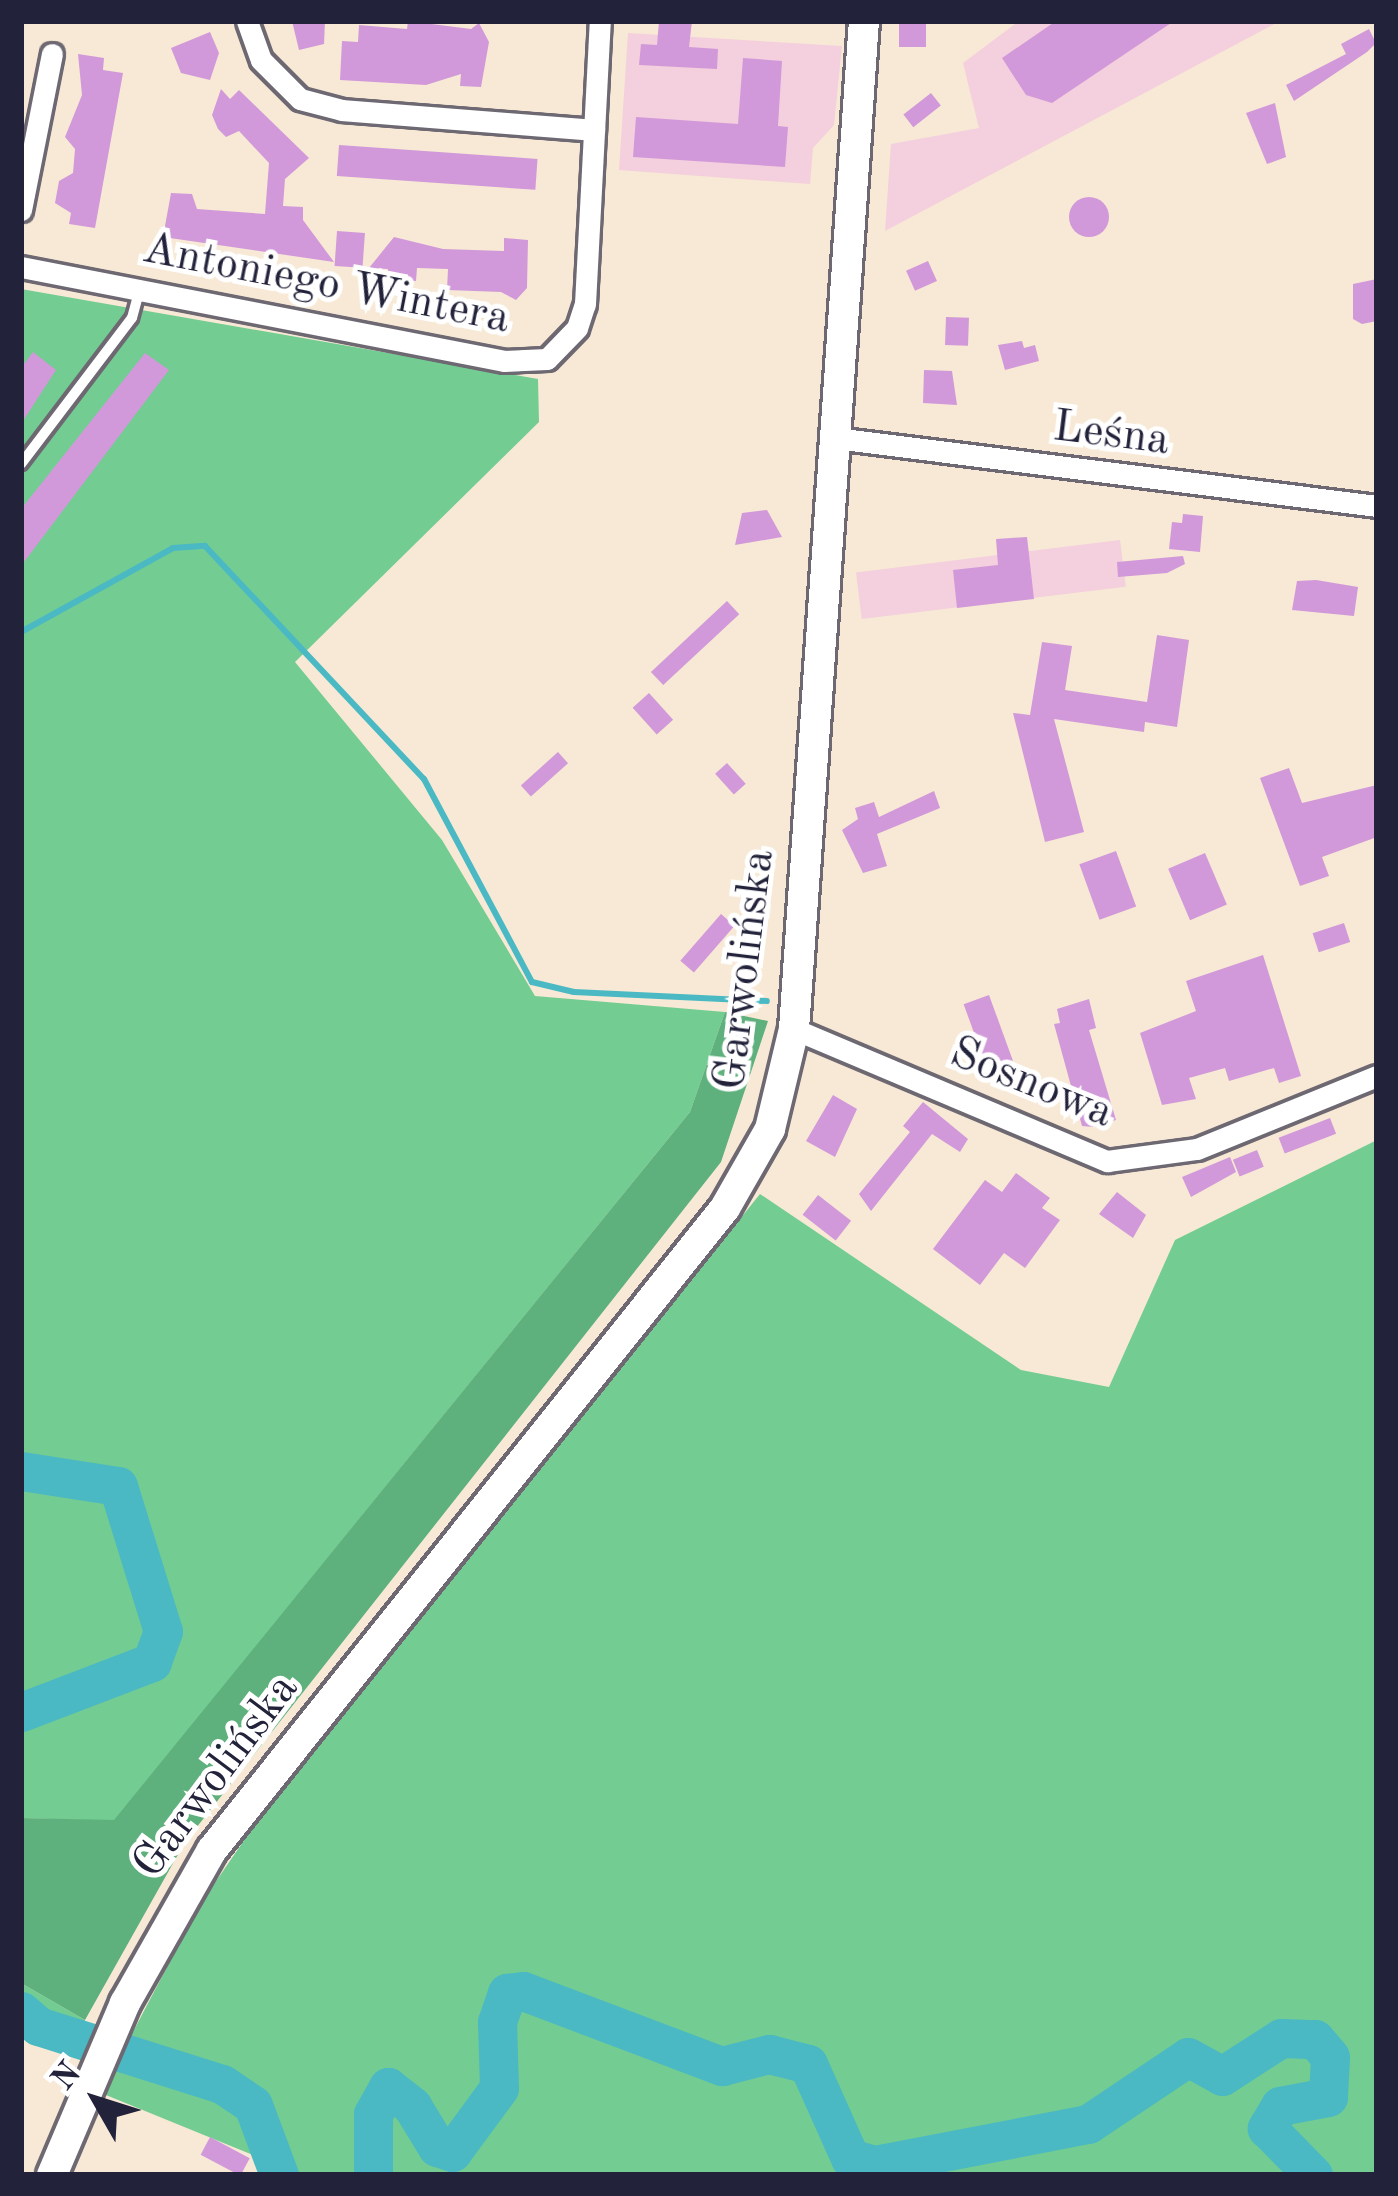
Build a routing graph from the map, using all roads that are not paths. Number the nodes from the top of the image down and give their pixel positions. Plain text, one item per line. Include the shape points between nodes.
1 (247, 21) edge
2 (600, 21) edge
3 (864, 21) edge
4 (52, 54) dead end
5 (30, 115) edge
6 (594, 130) junction
7 (21, 210) edge
8 (21, 266) edge
9 (140, 289) junction
10 (835, 438) junction
11 (21, 464) edge
12 (1377, 506) edge
13 (794, 1029) junction
14 (1377, 1076) edge
15 (52, 2175) edge

1 - 6 street via 261,60 300,98 342,110
2 - 6 street
3 - 10 main road, Garwolińska
4 - 5 street
5 - 7 street
6 - 9 street, Antoniego Wintera via 585,304 562,350 530,364
8 - 9 street, Antoniego Wintera
9 - 11 lane via 132,318
10 - 12 street, Leśna
10 - 13 main road, Garwolińska
13 - 14 street, Sosnowa via 1107,1161 1197,1150
13 - 15 main road, Garwolińska via 770,1129 725,1208 225,1833 125,2002

